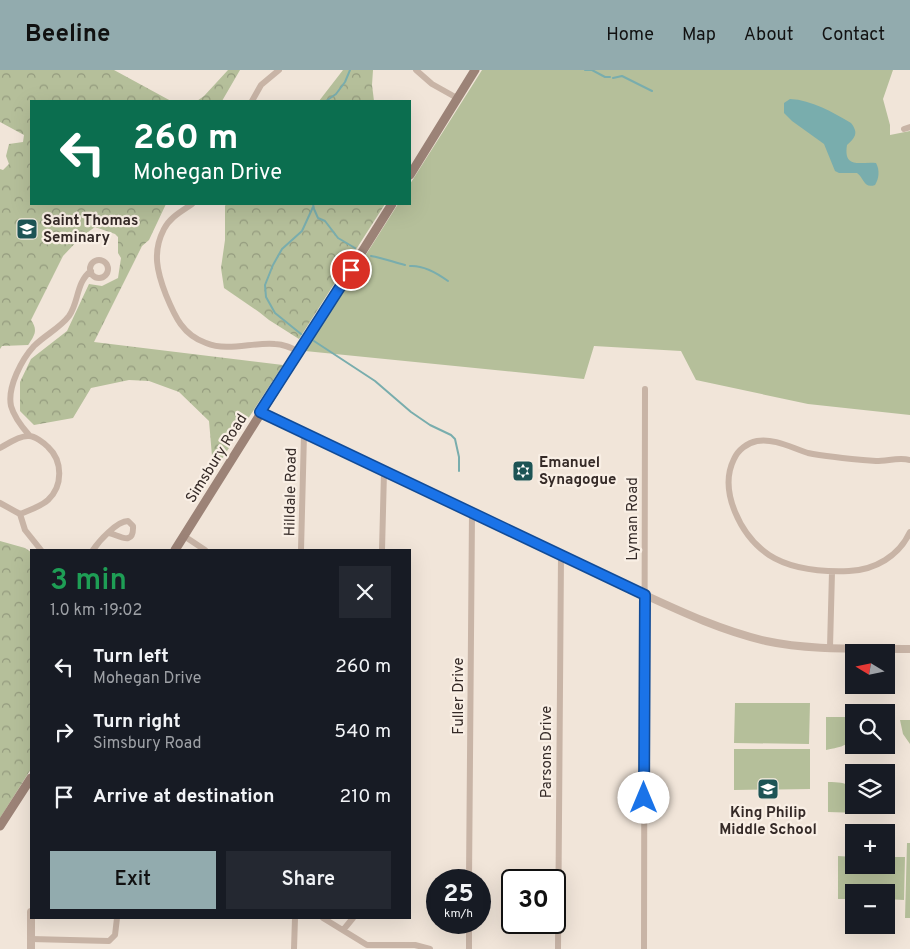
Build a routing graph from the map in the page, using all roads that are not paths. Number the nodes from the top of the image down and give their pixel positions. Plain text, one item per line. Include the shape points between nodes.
1 (278, 70) edge
2 (416, 70) edge
3 (475, 70) edge
4 (457, 98) junction
5 (253, 100) edge
6 (411, 173) edge
7 (191, 205) edge
8 (391, 205) edge
9 (91, 271) dead end
10 (300, 352) junction
11 (645, 389) dead end
12 (260, 412) junction
13 (304, 434) junction
14 (29, 435) junction
15 (0, 448) edge
16 (910, 460) edge
17 (384, 472) junction
18 (0, 504) edge
19 (472, 513) junction
20 (20, 514) junction
21 (910, 532) edge
22 (109, 533) dead end
23 (184, 536) junction
24 (40, 549) edge
25 (94, 549) edge
26 (176, 549) edge
27 (204, 549) edge
28 (301, 549) edge
29 (382, 549) edge
30 (561, 556) junction
31 (832, 572) junction
32 (645, 595) junction
33 (830, 647) junction
34 (910, 650) edge
35 (30, 782) edge
36 (0, 826) edge
37 (469, 869) edge
38 (31, 919) edge
39 (117, 919) edge
40 (295, 919) edge
41 (325, 919) edge
42 (352, 919) edge
43 (344, 929) junction
44 (469, 934) edge
45 (31, 939) junction
46 (383, 947) edge
47 (31, 949) edge
48 (294, 949) edge
49 (430, 949) edge
50 (469, 949) edge
51 (558, 949) edge
52 (644, 949) edge

1 - 5 street via 261,85
2 - 4 street via 432,84
3 - 4 main road
4 - 6 main road
7 - 10 street via 168,223 156,251 158,274 177,320 193,337 208,344 276,344
8 - 10 main road, Simsbury Road
9 - 14 street via 84,278 71,313 23,359 13,383 11,405 18,422
10 - 12 main road, Simsbury Road
11 - 32 street, Lyman Road
12 - 13 street
12 - 23 main road, Simsbury Road
13 - 17 street
13 - 28 street, Hilldale Road
14 - 15 street
14 - 20 street via 56,454 59,479 48,500
16 - 31 street via 842,458 768,441 756,441 736,454 728,478 734,508 744,529 768,554 783,562
17 - 19 street
17 - 29 street
18 - 20 street
19 - 30 street
19 - 37 street, Fuller Drive
20 - 24 street via 25,530
21 - 31 street via 897,552 876,565 859,571
22 - 25 street
23 - 26 main road, Simsbury Road
23 - 27 street
30 - 32 street
30 - 51 street, Parsons Drive
31 - 33 street
32 - 33 street via 732,632 767,641
32 - 52 street, Lyman Road
33 - 34 street
35 - 36 main road
38 - 45 street
39 - 45 street via 114,938 106,942
40 - 48 street
41 - 43 street
42 - 43 street
43 - 46 street via 367,945
44 - 50 street
45 - 47 street
46 - 49 street via 415,945

